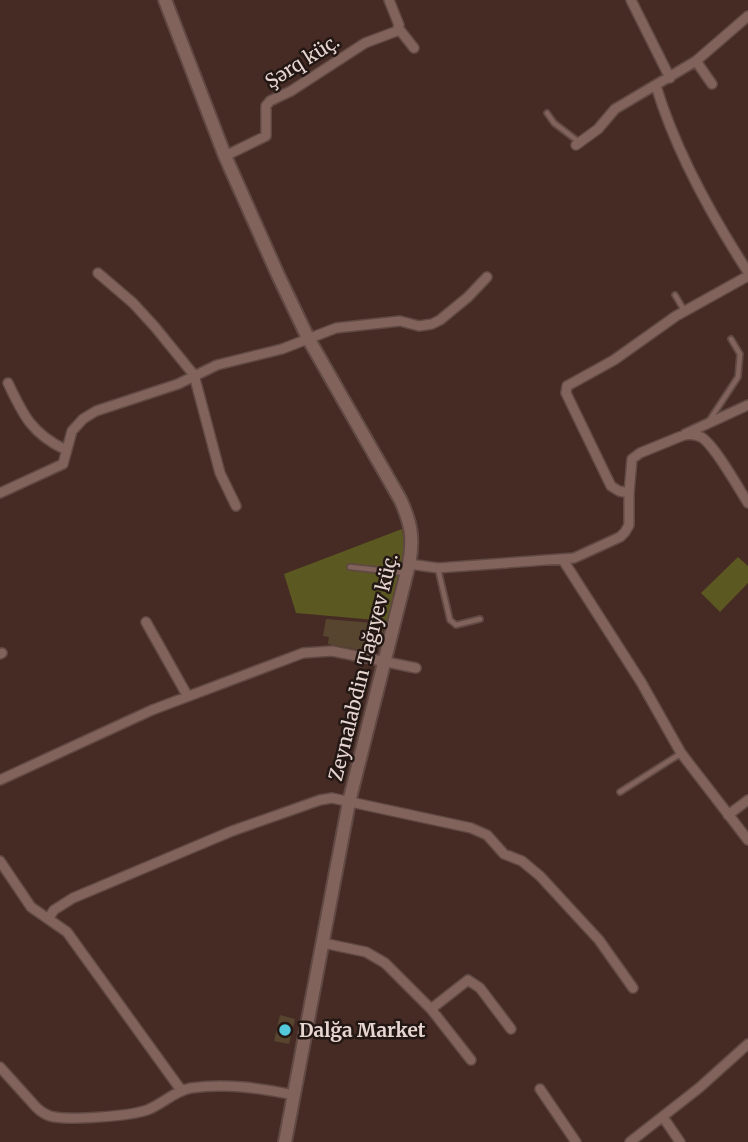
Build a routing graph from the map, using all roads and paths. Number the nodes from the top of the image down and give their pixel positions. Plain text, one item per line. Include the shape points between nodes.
1 (165, 0) edge
2 (389, 0) edge
3 (631, 0) edge
4 (748, 16) edge
5 (399, 29) junction
6 (414, 48) dead end
7 (696, 61) junction
8 (670, 78) junction
9 (712, 84) dead end
10 (656, 86) junction
11 (547, 113) dead end
12 (578, 144) joint
13 (225, 156) junction
14 (98, 273) dead end
15 (748, 274) edge
16 (487, 277) dead end
17 (675, 295) dead end
18 (684, 311) junction
19 (308, 338) junction
20 (730, 339) dead end
21 (194, 375) junction
22 (8, 383) dead end
23 (748, 405) edge
24 (709, 422) junction
25 (684, 435) junction
26 (66, 450) junction
27 (0, 493) edge
28 (629, 493) junction
29 (748, 503) edge
30 (236, 506) dead end
31 (563, 560) junction
32 (350, 567) dead end
33 (408, 568) junction
34 (438, 568) junction
35 (480, 619) dead end
36 (146, 622) dead end
37 (375, 637) dead end
38 (370, 657) junction
39 (384, 660) junction
40 (416, 668) dead end
41 (187, 695) junction
42 (681, 753) junction
43 (0, 780) edge
44 (620, 792) dead end
45 (748, 800) edge
46 (349, 802) junction
47 (728, 815) junction
48 (748, 840) edge
49 (0, 861) edge
50 (48, 919) junction
51 (323, 943) junction
52 (633, 988) dead end
53 (431, 1009) junction
54 (511, 1029) dead end
55 (748, 1044) edge
56 (471, 1060) dead end
57 (0, 1067) edge
58 (540, 1089) dead end
59 (181, 1090) junction
60 (294, 1095) junction
61 (663, 1117) junction
62 (285, 1142) edge
63 (576, 1142) edge
64 (631, 1142) edge
65 (680, 1142) edge

1 - 13 street, Zeynalabdin Tağıyev küç.
2 - 5 street
3 - 8 street
4 - 7 street
5 - 6 street
5 - 13 street, Şərq küç. via 365,43 270,101 266,136
7 - 8 street
7 - 9 street
8 - 10 street
10 - 12 street via 615,109
10 - 15 street via 702,194
11 - 12 lane
13 - 19 street, Zeynalabdin Tağıyev küç.
14 - 21 street via 155,327
15 - 18 street
16 - 19 street via 432,324 359,325
17 - 18 lane
18 - 28 street via 565,389 611,486
19 - 21 street
19 - 33 street, Zeynalabdin Tağıyev küç. via 407,513 413,538
20 - 24 lane via 740,354 738,377
21 - 26 street via 96,411 72,431
21 - 30 street via 220,473
22 - 26 street via 29,424
23 - 24 street
24 - 25 street
25 - 28 street via 632,459
25 - 29 street via 706,441
26 - 27 street via 63,464
28 - 31 street via 625,532 588,553
31 - 34 street
31 - 42 street
32 - 33 lane
33 - 34 street
33 - 39 street, Zeynalabdin Tağıyev küç.
34 - 35 lane via 450,620 456,625
36 - 41 street
37 - 38 lane
38 - 39 street
38 - 41 street via 332,651 303,653
39 - 40 street
39 - 46 street, Zeynalabdin Tağıyev küç.
41 - 43 street
42 - 44 lane
42 - 47 street
45 - 47 street
46 - 50 street via 320,800 232,831 73,898
46 - 51 street, Zeynalabdin Tağıyev küç.
46 - 52 street via 487,835 504,854 540,876 599,940
47 - 48 street
49 - 50 street via 26,901
50 - 59 street via 67,932
51 - 53 street via 385,962
51 - 60 street, Zeynalabdin Tağıyev küç.
53 - 54 street via 468,979
53 - 56 street
55 - 61 street
57 - 59 street via 42,1113 57,1117 137,1113
58 - 63 street
59 - 60 street via 245,1087
60 - 62 street, Zeynalabdin Tağıyev küç.
61 - 64 street
61 - 65 street

